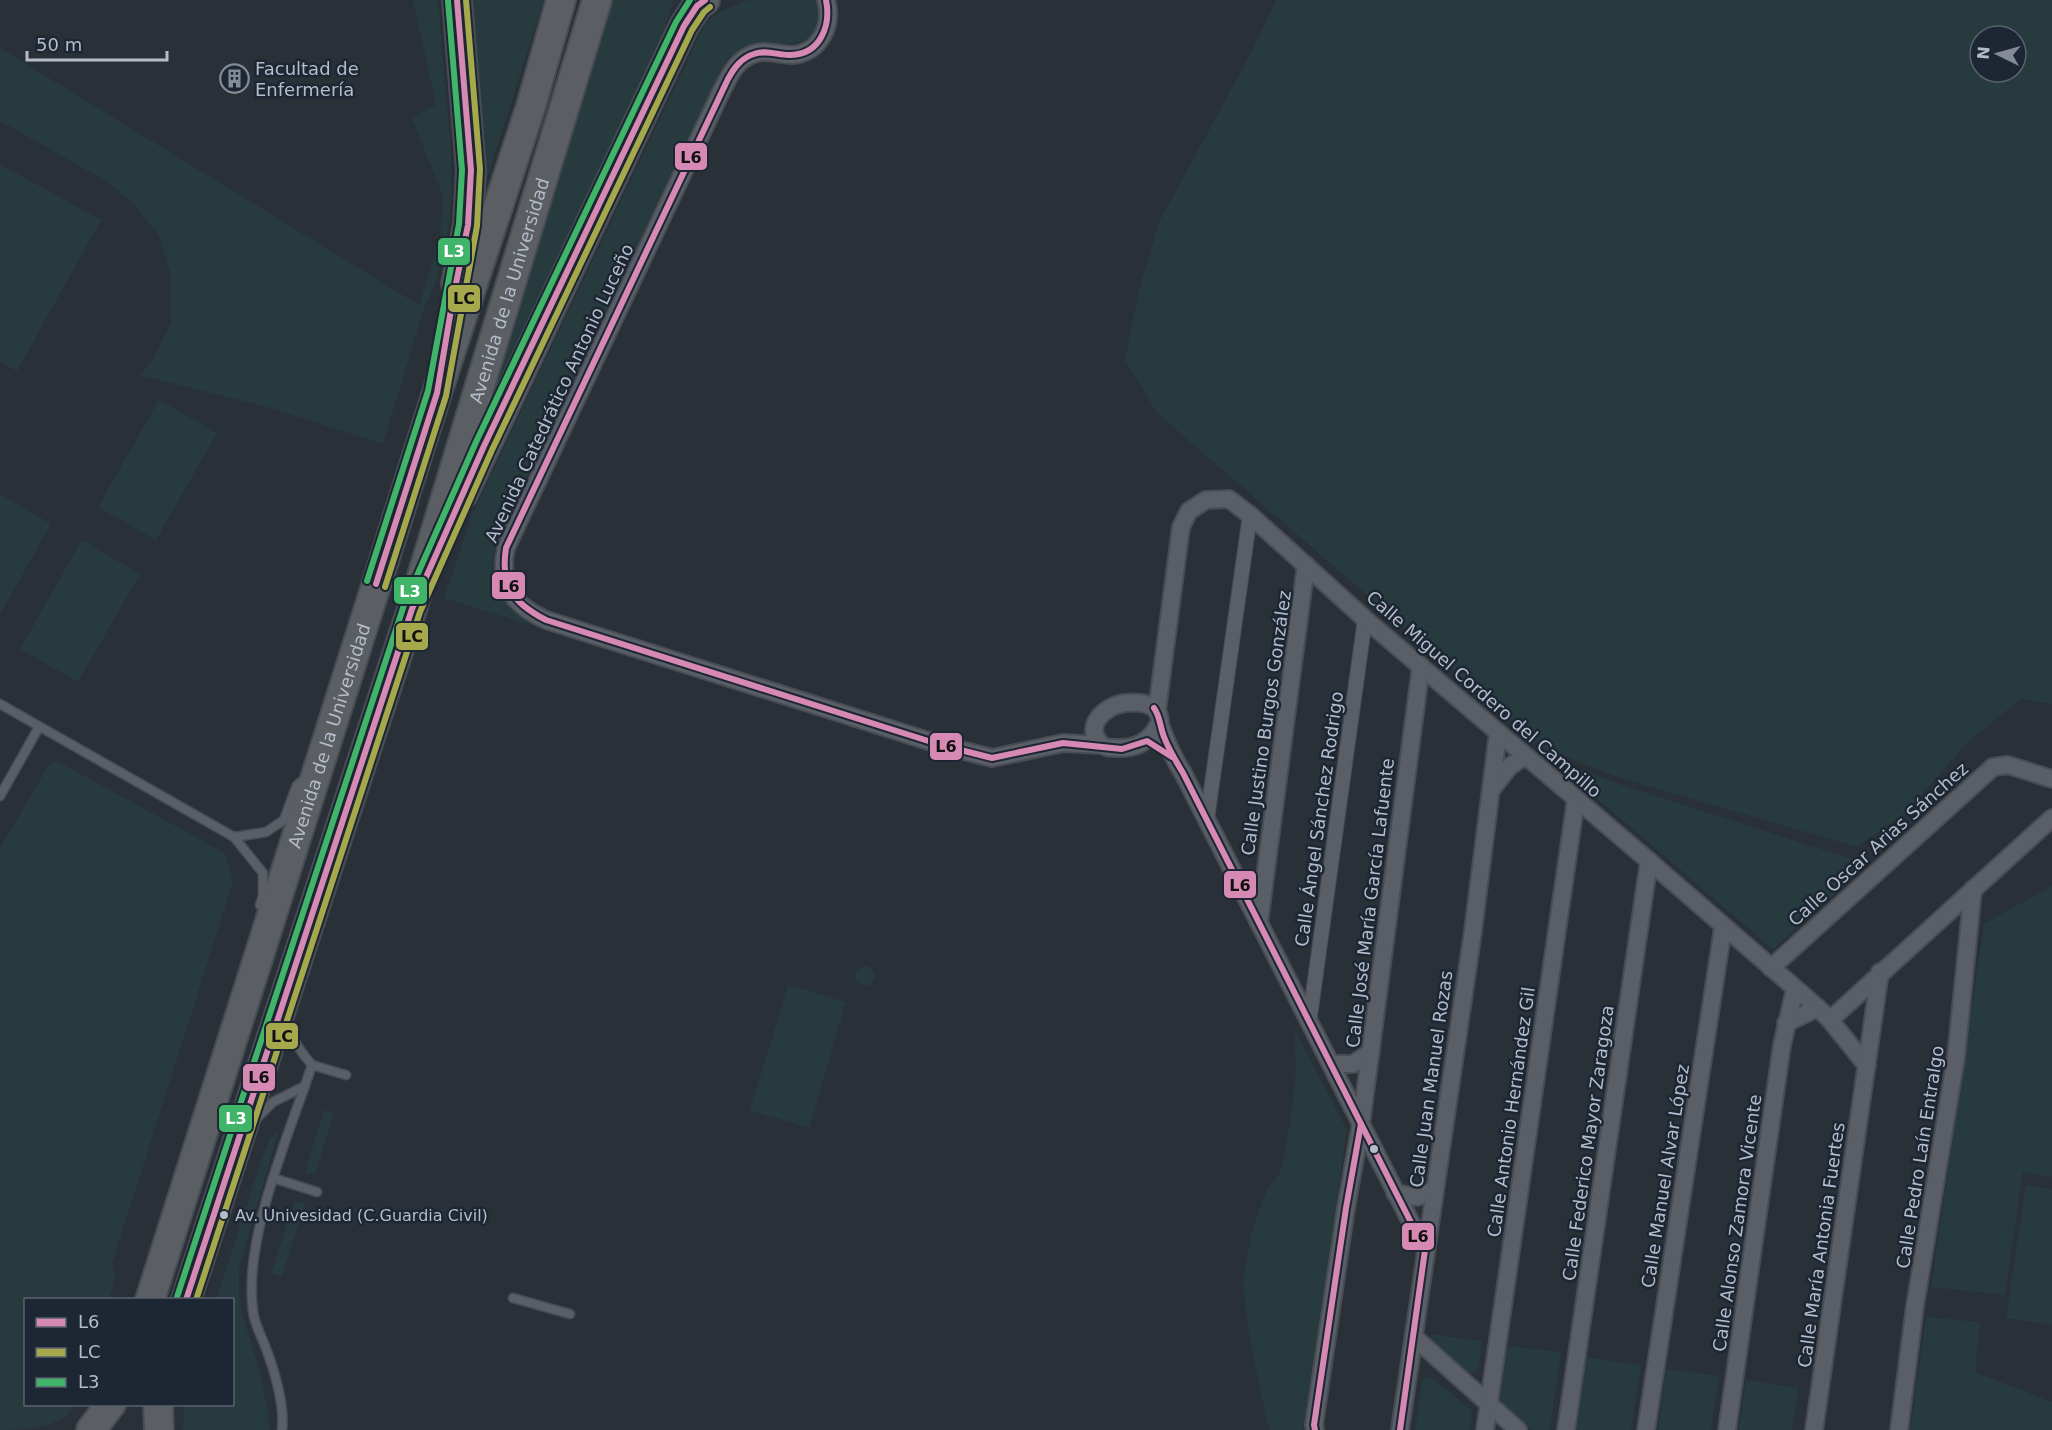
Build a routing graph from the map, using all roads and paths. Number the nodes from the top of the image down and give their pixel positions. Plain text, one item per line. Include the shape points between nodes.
1 (457, 0) edge
2 (561, 0) edge
3 (597, 0) edge
4 (705, 0) edge
5 (826, 0) edge
6 (437, 393) junction
7 (1250, 515) junction
8 (1306, 565) junction
9 (412, 609) junction
10 (1365, 619) junction
11 (1421, 666) junction
12 (1161, 678) junction
13 (1139, 703) junction
14 (0, 704) edge
15 (1158, 717) junction
16 (1098, 719) junction
17 (39, 727) junction
18 (1498, 733) junction
19 (1147, 741) junction
20 (1063, 743) junction
21 (1102, 745) junction
22 (1525, 756) junction
23 (1172, 757) junction
24 (318, 768) junction
25 (2052, 779) edge
26 (1491, 790) junction
27 (0, 796) edge
28 (1576, 799) junction
29 (2052, 818) edge
30 (1207, 819) junction
31 (234, 837) junction
32 (1649, 861) junction
33 (1671, 881) junction
34 (1973, 889) junction
35 (1643, 898) junction
36 (256, 917) dead end
37 (1259, 923) junction
38 (1724, 928) junction
39 (1771, 968) junction
40 (1880, 972) junction
41 (289, 982) junction
42 (239, 985) dead end
43 (1795, 989) junction
44 (1824, 1014) junction
45 (240, 1017) junction
46 (1309, 1023) junction
47 (1786, 1023) junction
48 (1371, 1052) junction
49 (1331, 1064) junction
50 (312, 1065) junction
51 (1868, 1066) junction
52 (346, 1075) dead end
53 (305, 1086) junction
54 (1361, 1124) junction
55 (233, 1152) junction
56 (273, 1178) junction
57 (1434, 1190) junction
58 (317, 1192) dead end
59 (1395, 1193) junction
60 (1425, 1250) junction
61 (150, 1298) edge
62 (186, 1298) edge
63 (513, 1298) dead end
64 (570, 1314) dead end
65 (1414, 1337) junction
66 (1489, 1403) junction
67 (109, 1406) edge
68 (158, 1406) edge
69 (91, 1430) edge
70 (159, 1430) edge
71 (282, 1430) edge
72 (1315, 1430) edge
73 (1400, 1430) edge
74 (1485, 1430) edge
75 (1518, 1430) edge
76 (1566, 1430) edge
77 (1646, 1430) edge
78 (1727, 1430) edge
79 (1814, 1430) edge
80 (1899, 1430) edge

1 - 6 highway via 471,170 469,214
2 - 6 highway, Avenida de la Universidad via 531,106
3 - 9 highway, Avenida de la Universidad
4 - 9 highway via 684,26 484,446
5 - 20 street, Avenida Catedrático Antonio Luceño via 827,29 816,43 792,55 757,52 735,66 506,548 502,563 507,586 523,607 546,620 941,745 992,758
6 - 24 highway, Avenida de la Universidad
7 - 8 street, Calle Miguel Cordero del Campillo
7 - 12 street, Calle Miguel Cordero del Campillo via 1229,500 1206,500 1189,512 1181,527
7 - 30 street
8 - 10 street, Calle Miguel Cordero del Campillo
8 - 37 street, Calle Justino Burgos González
9 - 41 highway, Avenida de la Universidad
10 - 11 street, Calle Miguel Cordero del Campillo
10 - 46 street, Calle Ángel Sánchez Rodrigo
11 - 18 street, Calle Miguel Cordero del Campillo
11 - 48 street, Calle José María García Lafuente
12 - 13 street
12 - 15 street, Calle Miguel Cordero del Campillo
13 - 15 street via 1149,705
13 - 16 street via 1116,704
14 - 17 lane
15 - 19 street via 1154,734
15 - 23 street
16 - 20 street, Avenida Catedrático Antonio Luceño
16 - 21 street via 1095,736
17 - 27 lane
17 - 31 lane
18 - 22 street, Calle Miguel Cordero del Campillo
18 - 26 street, Calle Juan Manuel Rozas
19 - 21 street via 1122,749
19 - 23 street
20 - 21 street, Avenida Catedrático Antonio Luceño
22 - 26 street via 1509,767
22 - 28 street, Calle Miguel Cordero del Campillo
23 - 30 street
24 - 31 lane via 297,785 285,820 266,832
24 - 45 highway, Avenida de la Universidad
25 - 39 street, Calle Oscar Arias Sánchez via 2008,765 1993,767
26 - 57 street, Calle Juan Manuel Rozas
28 - 32 street, Calle Miguel Cordero del Campillo
28 - 66 street, Calle Antonio Hernández Gil
29 - 34 street
30 - 37 street
31 - 36 lane via 263,873 263,897
32 - 33 street, Calle Miguel Cordero del Campillo
32 - 35 street, Calle Federico Mayor Zaragoza
33 - 35 street
33 - 38 street, Calle Miguel Cordero del Campillo
34 - 40 street
34 - 80 street, Calle Pedro Laín Entralgo via 1956,1057
35 - 76 street, Calle Federico Mayor Zaragoza
37 - 46 street
38 - 39 street, Calle Miguel Cordero del Campillo
38 - 77 street, Calle Manuel Alvar López
39 - 43 street, Calle Miguel Cordero del Campillo
40 - 44 street
40 - 51 street, Calle María Antonia Fuertes
41 - 50 lane via 289,1031
41 - 55 highway, Avenida de la Universidad
42 - 45 lane
43 - 44 street, Calle Miguel Cordero del Campillo
43 - 47 street, Calle Alonso Zamora Vicente
44 - 47 street
44 - 51 street, Calle Miguel Cordero del Campillo
45 - 61 highway, Avenida de la Universidad
46 - 49 street
47 - 78 street, Calle Alonso Zamora Vicente
48 - 49 street via 1353,1064
48 - 54 street, Calle José María García Lafuente
49 - 54 street
50 - 52 lane
50 - 53 lane
51 - 79 street, Calle María Antonia Fuertes
53 - 55 lane via 273,1102 253,1122
53 - 56 lane
54 - 59 street
54 - 72 street, Calle José María García Lafuente
55 - 62 highway, Avenida de la Universidad
56 - 58 lane
56 - 71 lane via 251,1277 253,1313 273,1364
57 - 59 street via 1417,1197
57 - 60 street, Calle Juan Manuel Rozas
59 - 60 street
60 - 65 street, Calle Juan Manuel Rozas
63 - 64 lane
65 - 66 street
65 - 73 street, Calle Juan Manuel Rozas
66 - 74 street, Calle Antonio Hernández Gil
66 - 75 street
67 - 69 highway
68 - 70 highway

